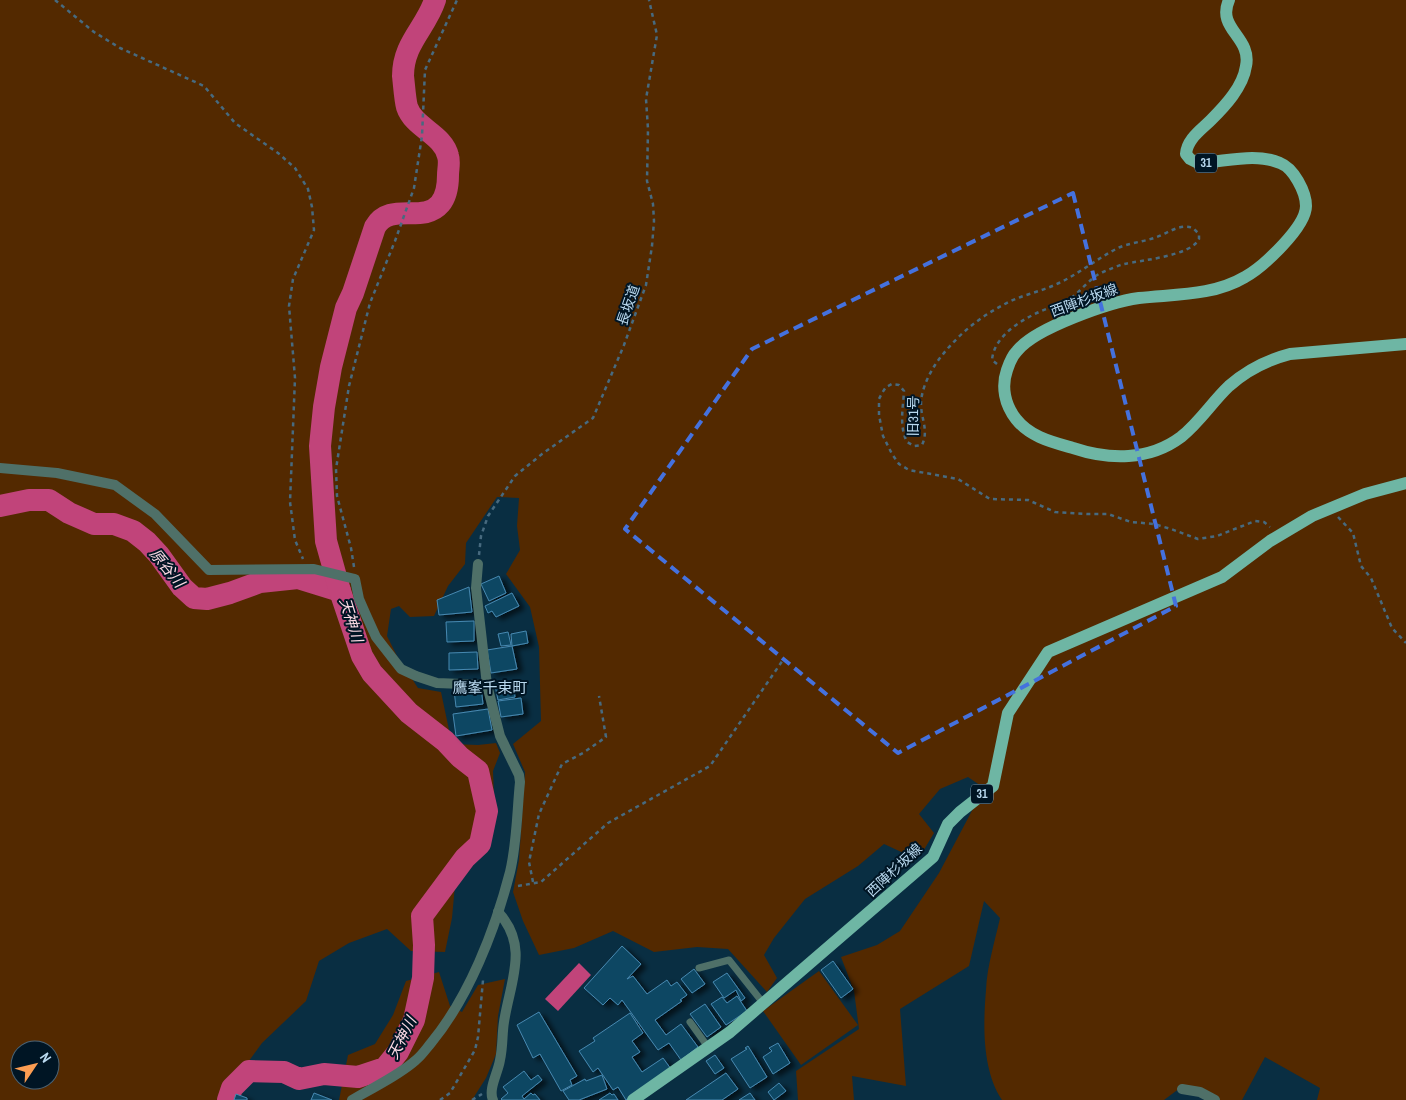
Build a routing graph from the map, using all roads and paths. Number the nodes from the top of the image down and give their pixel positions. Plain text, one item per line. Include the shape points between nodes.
1 (55, 0) edge
2 (457, 0) edge
3 (649, 0) edge
4 (1229, 0) edge
5 (1406, 344) edge
6 (1009, 364) junction
7 (0, 468) edge
8 (1406, 483) edge
9 (1320, 512) junction
10 (1270, 540) junction
11 (478, 564) joint
12 (310, 569) junction
13 (355, 579) junction
14 (1406, 643) edge
15 (783, 660) dead end
16 (488, 684) junction
17 (599, 696) dead end
18 (533, 882) junction
19 (504, 890) junction
20 (498, 912) junction
21 (480, 958) junction
22 (699, 968) dead end
23 (764, 1004) junction
24 (690, 1022) dead end
25 (708, 1048) junction
26 (1182, 1089) dead end
27 (352, 1100) edge
28 (440, 1100) edge
29 (493, 1100) edge
30 (633, 1100) edge
31 (1216, 1100) edge

1 - 12 path via 94,32 120,48 204,86 234,123 295,168 308,189 314,230 293,279 289,306 295,378 290,502 295,540
2 - 13 path via 425,70 422,136 414,188 370,303 348,386 336,469 337,496 351,548
3 - 11 path, 長坂道 via 657,35 646,99 647,181 654,221 646,285 592,418 516,476 488,516
4 - 6 main road, 西陣杉坂線 / 31 via 1226,18 1246,50 1245,74 1229,99 1191,140 1186,154 1198,163 1254,158 1281,163 1295,176 1304,195 1306,206 1301,222 1260,266 1235,282 1203,292 1139,298 1106,306 1068,320 1030,340 1017,350
5 - 6 main road, 西陣杉坂線 / 31 via 1272,358 1228,387 1180,437 1162,448 1119,457 1093,455 1048,441 1020,425 1013,416 1003,388
6 - 10 path, 旧31号 via 999,365 992,360 992,351 1009,331 1047,308 1065,302 1100,273 1194,246 1199,234 1193,228 1178,228 1117,248 1058,284 1003,305 978,321 955,340 925,383 921,403 926,429 922,444 914,446 904,436 901,428 904,391 899,385 886,387 879,399 883,436 899,464 909,470 958,479 990,499 1028,500 1055,512 1108,514 1131,522 1154,524 1198,540 1255,521 1264,522 1271,528
7 - 12 street via 57,473 115,485 155,514 209,570
8 - 9 main road, 西陣杉坂線 / 31 via 1365,494
9 - 10 main road, 西陣杉坂線 / 31
9 - 14 path via 1339,518 1353,533 1361,566 1371,578 1392,628
10 - 23 main road, 西陣杉坂線 / 31 via 1222,577 1048,652 1008,712 993,786 948,824 926,864
11 - 16 street via 476,588
12 - 13 street
13 - 16 street via 359,599 376,637 401,669 437,683
15 - 18 path via 710,766 608,823 541,882
16 - 19 street via 500,736 520,782 513,854
17 - 18 path via 606,737 562,764 539,814 529,862
18 - 19 path
19 - 20 street
20 - 21 street
20 - 29 street via 510,930 516,948 516,966 504,1022 500,1061 491,1088
21 - 27 street via 457,1007 417,1060
21 - 28 path via 484,983 475,1050 450,1093
22 - 23 lane via 729,960
23 - 25 main road, 西陣杉坂線 / 31
24 - 25 lane
25 - 30 main road, 西陣杉坂線 / 31
26 - 31 street via 1200,1092

